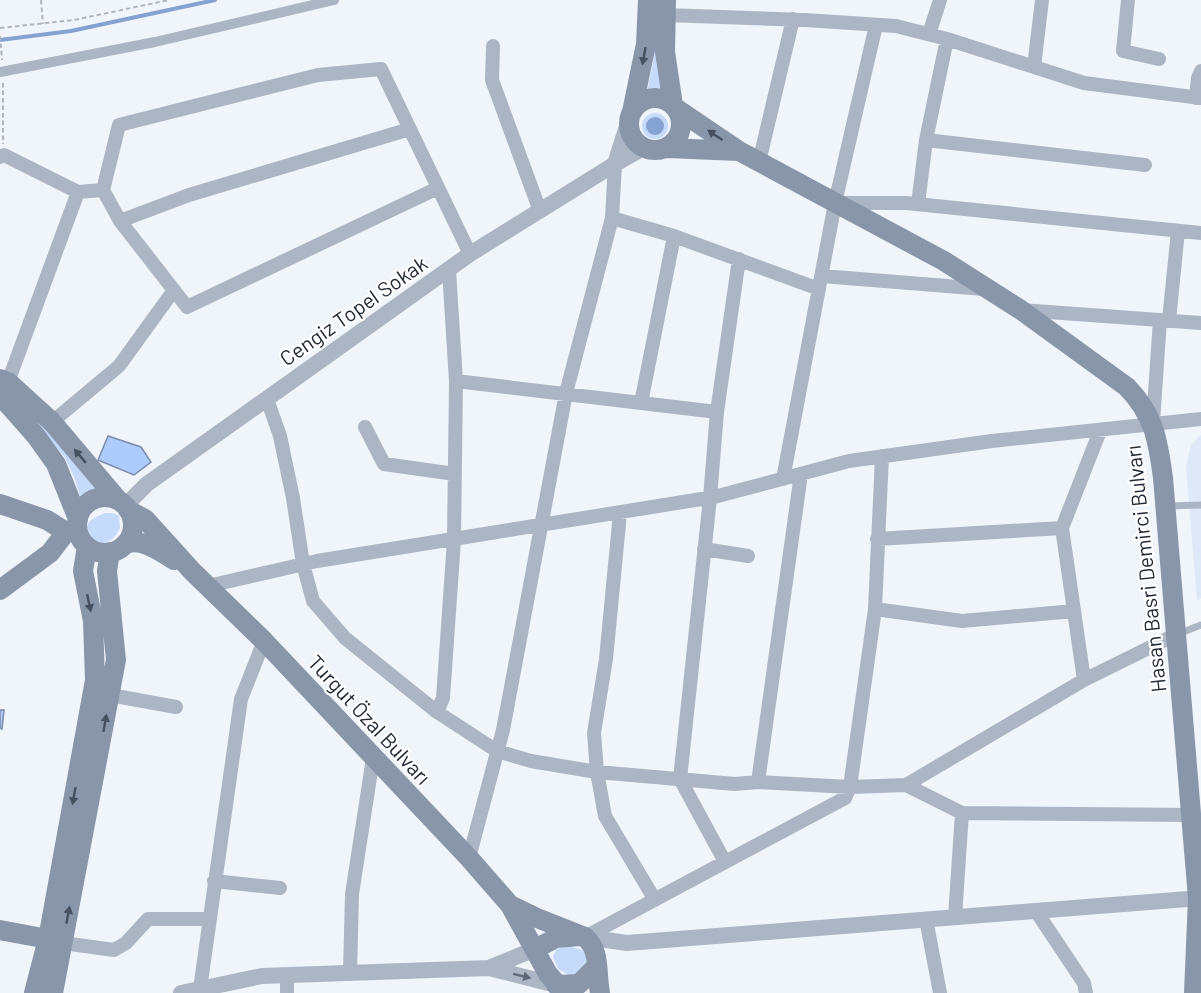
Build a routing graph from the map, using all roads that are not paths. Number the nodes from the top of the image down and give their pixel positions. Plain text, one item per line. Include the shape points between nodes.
1 (334, 0) edge
2 (648, 0) edge
3 (940, 0) edge
4 (1042, 0) edge
5 (1128, 0) edge
6 (666, 8) edge
7 (793, 19) junction
8 (876, 25) junction
9 (929, 34) junction
10 (947, 39) junction
11 (493, 46) dead end
12 (1159, 59) dead end
13 (1034, 67) junction
14 (2, 68) edge
15 (1201, 71) edge
16 (1199, 98) edge
17 (675, 107) junction
18 (630, 116) junction
19 (410, 129) junction
20 (926, 140) junction
21 (643, 148) junction
22 (667, 148) junction
23 (739, 151) junction
24 (2, 156) edge
25 (759, 162) junction
26 (615, 164) junction
27 (1145, 165) dead end
28 (438, 188) junction
29 (103, 190) junction
30 (78, 192) junction
31 (835, 203) junction
32 (918, 204) junction
33 (540, 211) junction
34 (612, 218) junction
35 (120, 221) junction
36 (1178, 231) junction
37 (1201, 233) edge
38 (674, 236) junction
39 (470, 254) junction
40 (739, 258) junction
41 (449, 270) junction
42 (820, 283) junction
43 (988, 289) junction
44 (174, 290) junction
45 (1021, 310) junction
46 (1165, 320) junction
47 (1201, 323) edge
48 (456, 381) junction
49 (3, 386) edge
50 (567, 393) junction
51 (267, 399) junction
52 (641, 403) junction
53 (717, 412) junction
54 (1201, 419) edge
55 (52, 422) junction
56 (1153, 424) junction
57 (365, 427) dead end
58 (1100, 431) junction
59 (882, 456) junction
60 (455, 474) junction
61 (801, 474) junction
62 (783, 479) junction
63 (710, 498) junction
64 (0, 504) edge
65 (124, 505) junction
66 (1201, 505) edge
67 (1165, 506) junction
68 (620, 513) junction
69 (542, 526) junction
70 (1062, 528) junction
71 (79, 534) junction
72 (877, 539) junction
73 (454, 540) junction
74 (117, 549) junction
75 (704, 549) junction
76 (748, 556) dead end
77 (303, 564) junction
78 (192, 571) junction
79 (208, 586) junction
80 (0, 590) edge
81 (875, 609) junction
82 (1074, 611) junction
83 (1201, 625) edge
84 (1177, 634) junction
85 (264, 641) junction
86 (1084, 680) junction
87 (110, 694) junction
88 (176, 706) dead end
89 (436, 712) junction
90 (497, 752) junction
91 (373, 758) junction
92 (597, 772) junction
93 (680, 779) junction
94 (758, 782) junction
95 (906, 785) junction
96 (850, 787) junction
97 (962, 813) junction
98 (1192, 814) junction
99 (469, 858) junction
100 (725, 862) junction
101 (214, 881) junction
102 (280, 888) dead end
103 (1200, 898) edge
104 (655, 900) junction
105 (510, 905) junction
106 (1036, 911) junction
107 (955, 917) junction
108 (209, 919) junction
109 (926, 919) junction
110 (0, 930) edge
111 (585, 937) junction
112 (55, 941) junction
113 (627, 943) junction
114 (535, 949) junction
115 (597, 963) junction
116 (489, 968) junction
117 (350, 973) junction
118 (287, 975) junction
119 (200, 989) junction
120 (560, 989) edge
121 (1196, 992) edge
122 (34, 993) edge
123 (53, 993) edge
124 (181, 993) edge
125 (287, 993) edge
126 (600, 993) edge
127 (940, 993) edge
128 (1086, 993) edge

1 - 14 street via 155,42
2 -> 18 main road via 646,44
3 - 9 street
4 - 13 street
5 - 12 street via 1123,51
6 - 7 street
6 - 17 main road via 666,64
7 - 8 street
7 - 25 street
8 - 9 street
8 - 31 street
9 - 10 street
10 - 13 street
10 - 20 street
11 - 33 street via 492,80
13 - 16 street via 1084,83
15 - 16 street
17 - 18 main road via 651,98 636,105
17 - 22 main road via 681,126
23 -> 17 main road, Hasan Basri Demirci Bulvarı
18 - 21 main road via 631,136
18 - 26 street
19 - 28 street
19 - 29 street via 381,69 318,75 119,125
19 - 35 street via 189,195
20 - 27 street
20 - 32 street
21 - 22 main road
21 - 26 street, Cengiz Topel Sokak
22 - 23 main road, Hasan Basri Demirci Bulvarı
23 - 25 main road, Hasan Basri Demirci Bulvarı
24 - 30 street
25 - 31 main road, Hasan Basri Demirci Bulvarı
26 - 33 street, Cengiz Topel Sokak
26 - 34 street
28 - 39 street
28 - 44 street via 187,307
29 - 30 street
29 - 35 street
30 - 49 street
31 - 32 street
31 - 42 street
31 - 43 main road, Hasan Basri Demirci Bulvarı
32 - 36 street
33 - 39 street, Cengiz Topel Sokak
34 - 38 street
34 - 50 street
35 - 44 street
36 - 37 street
36 - 46 street
38 - 40 street
38 - 52 street
39 - 41 street, Cengiz Topel Sokak
40 - 42 street
40 - 53 street
41 - 48 street
41 - 51 street, Cengiz Topel Sokak
42 - 43 street
42 - 62 street
43 - 45 main road, Hasan Basri Demirci Bulvarı
44 - 55 street via 118,366
45 - 46 street
45 - 56 main road, Hasan Basri Demirci Bulvarı via 1127,387
46 - 47 street
46 - 56 street
48 - 50 street
48 - 60 street
49 - 55 main road, Turgut Özal Bulvarı
49 - 71 main road via 56,464
50 - 52 street
50 - 69 street
51 - 65 street, Cengiz Topel Sokak via 147,484
51 - 77 street via 280,436
52 - 53 street
53 - 63 street
54 - 56 street
65 -> 55 main road, Turgut Özal Bulvarı
56 - 58 street
56 - 67 main road, Hasan Basri Demirci Bulvarı
57 - 60 street via 384,464
58 - 59 street
58 - 70 street
59 - 61 street
59 - 72 street
60 - 73 street
61 - 62 street
61 - 94 street
62 - 63 street
63 - 68 street
63 - 75 street
64 - 71 main road, Turgut Özal Bulvarı
65 - 71 main road via 110,497 86,504
65 - 74 main road via 132,530
65 - 78 main road, Turgut Özal Bulvarı via 145,519
66 - 67 lane
67 - 84 main road, Hasan Basri Demirci Bulvarı
68 - 69 street
68 - 92 street via 606,659 594,733
69 - 73 street
69 - 90 street
70 - 72 street
70 - 82 street
71 - 74 main road, Turgut Özal Bulvarı via 98,552
71 - 80 main road
71 -> 112 main road via 93,621 95,680
72 - 81 street
73 - 77 street
73 - 89 street via 443,698
74 - 78 main road, Turgut Özal Bulvarı via 129,542 156,548
74 - 87 main road via 107,571 116,660
75 - 76 street
75 - 93 street
77 - 79 street
77 - 89 street via 313,601 345,638
78 - 79 main road, Turgut Özal Bulvarı
79 - 85 main road, Turgut Özal Bulvarı
81 - 82 street via 962,621
81 - 96 street
82 - 86 street
83 - 84 lane
84 - 86 street
84 - 98 main road, Hasan Basri Demirci Bulvarı
85 - 91 main road, Turgut Özal Bulvarı
85 - 101 street via 241,699
86 - 95 street
87 - 88 street
112 -> 87 main road
89 - 90 street
90 - 92 street
90 - 99 street
91 - 99 main road, Turgut Özal Bulvarı
91 - 117 street via 352,894
92 - 93 street
92 - 104 street via 605,816
93 - 94 street
93 - 100 street
94 - 96 street
95 - 96 street
95 - 97 street
96 - 100 street via 844,798
97 - 98 street
97 - 107 street
98 - 103 main road, Hasan Basri Demirci Bulvarı
99 - 105 main road, Turgut Özal Bulvarı
100 - 104 street
101 - 102 street
101 - 108 street
103 - 106 street
103 - 121 main road, Hasan Basri Demirci Bulvarı
104 - 111 street
105 - 111 main road, Turgut Özal Bulvarı
105 - 114 main road, Turgut Özal Bulvarı
106 - 107 street
106 - 128 street via 1084,983
107 - 109 street
108 - 112 street via 148,919 114,950
108 - 119 street
109 - 113 street
109 - 127 street
110 - 112 main road
111 - 113 street
111 - 114 main road via 555,938
111 - 115 main road via 592,942
112 - 122 main road
112 - 123 main road
113 - 115 street
114 - 116 street
114 - 120 main road, Turgut Özal Bulvarı
115 - 120 main road via 579,984
115 - 126 main road
116 - 117 street
116 -> 120 street
117 - 118 street
118 - 119 street
118 - 125 street
119 - 124 street

